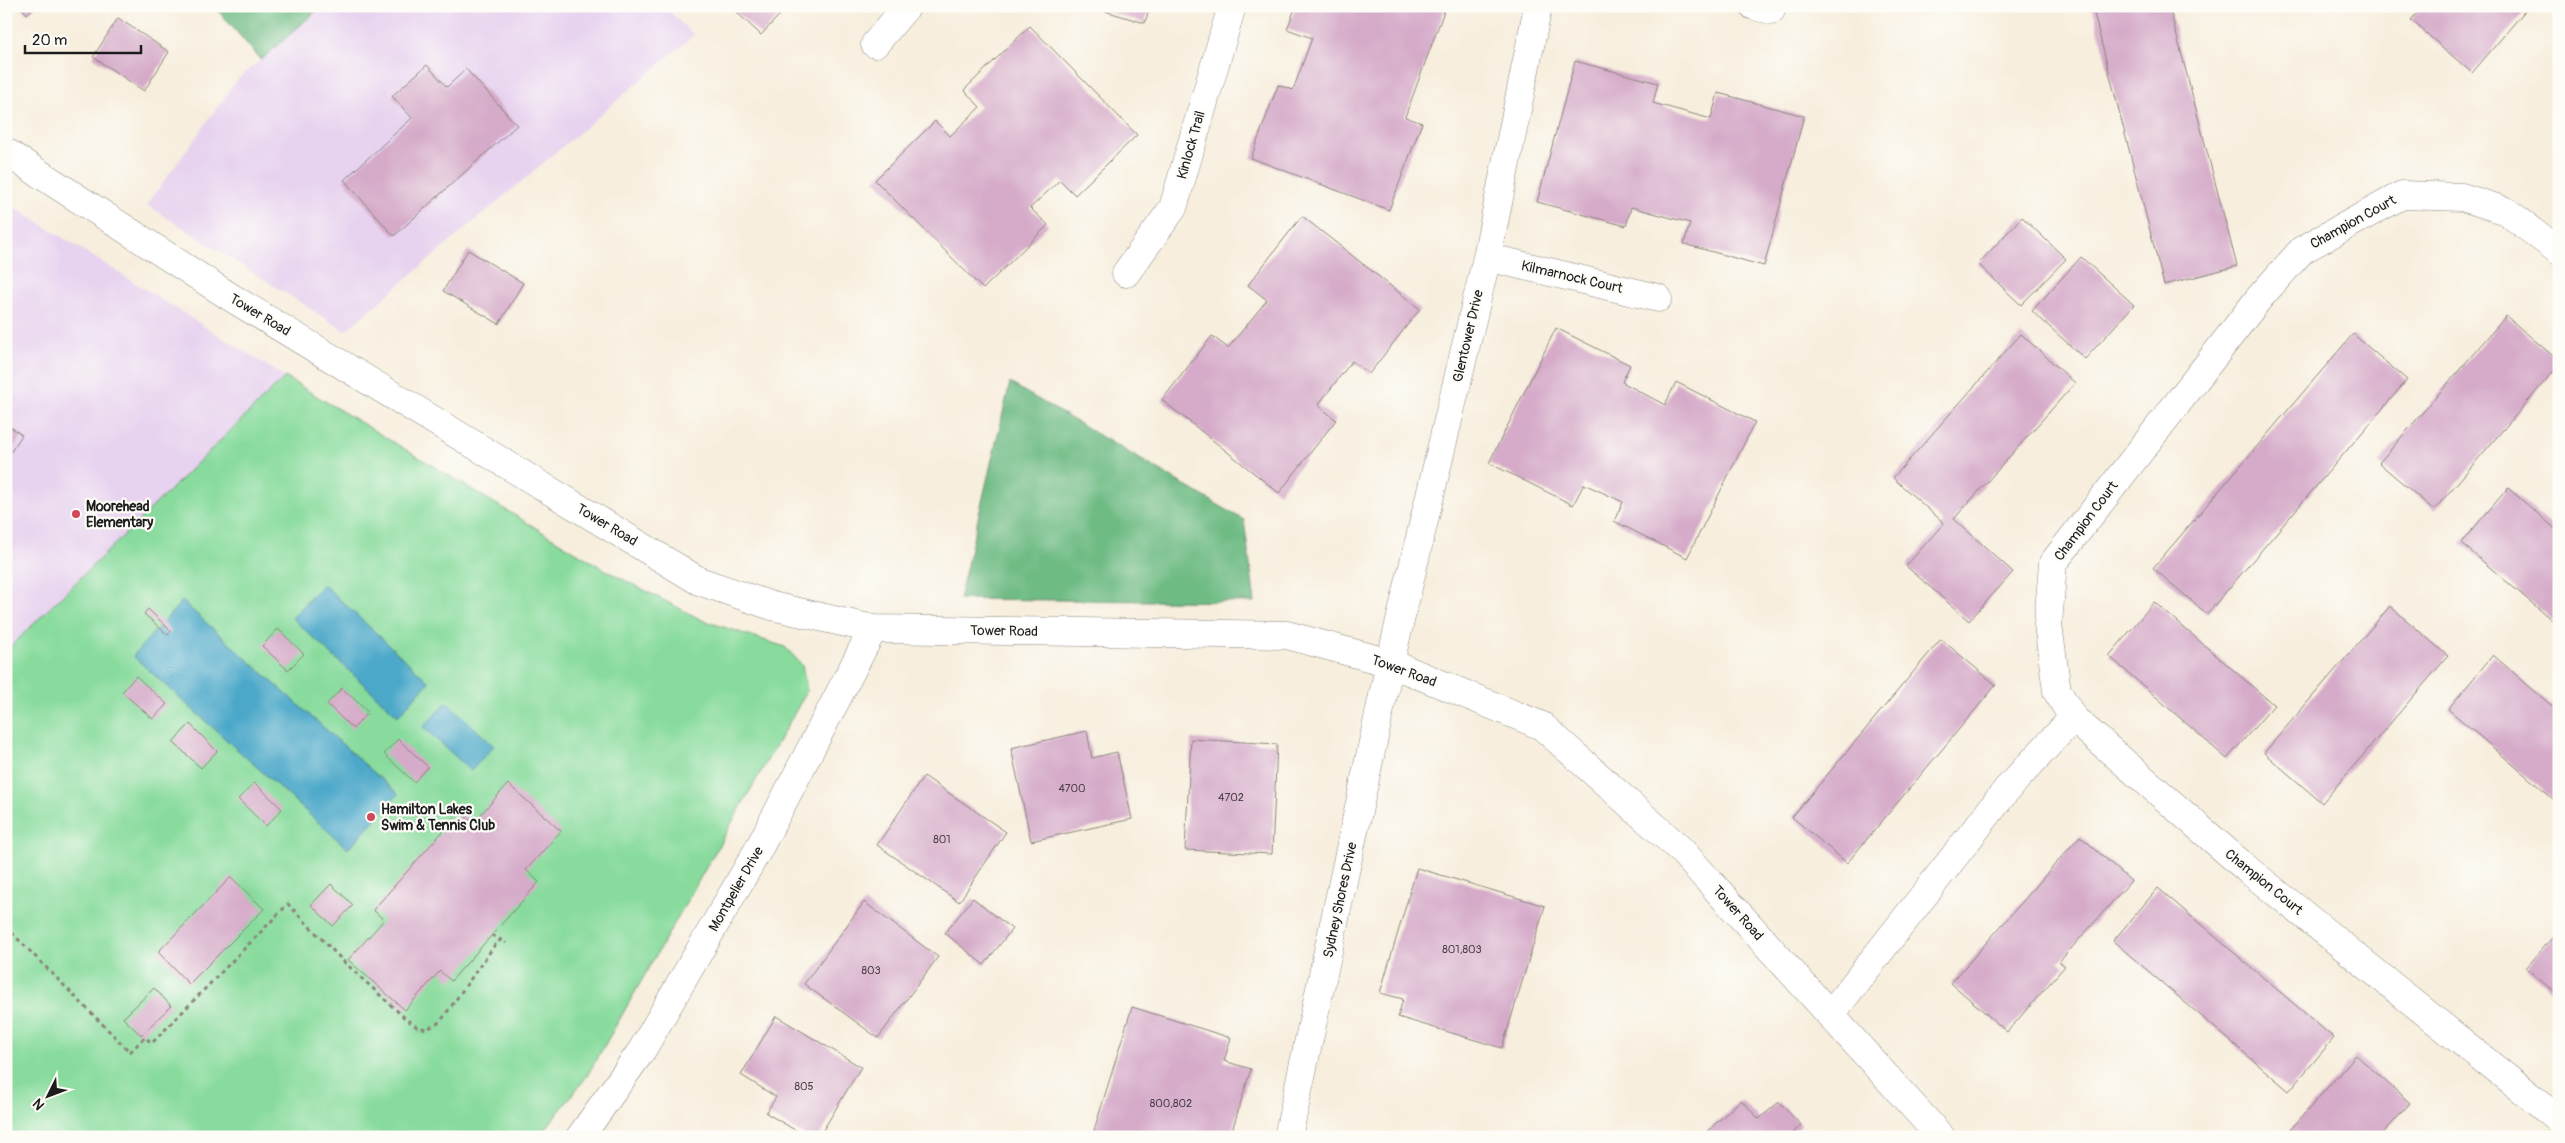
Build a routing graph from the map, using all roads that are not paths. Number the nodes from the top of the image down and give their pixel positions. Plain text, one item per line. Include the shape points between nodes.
1 (907, 6) edge
2 (1232, 6) edge
3 (1538, 6) edge
4 (875, 44) dead end
5 (6, 152) edge
6 (2559, 252) edge
7 (1487, 257) junction
8 (1126, 273) dead end
9 (1658, 298) dead end
10 (872, 629) junction
11 (1390, 663) junction
12 (2073, 718) junction
13 (1830, 1015) junction
14 (2559, 1120) edge
15 (580, 1137) edge
16 (1288, 1137) edge
17 (1940, 1137) edge

1 - 4 street
2 - 8 street, Kinlock Trail via 1173,208
3 - 7 street, Glentower Drive
5 - 10 street, Tower Road via 232,298 699,581 772,606
6 - 12 street, Champion Court via 2506,211 2462,197 2402,195 2302,250 2260,297 2053,564 2048,624 2057,691
7 - 9 street, Kilmarnock Court
7 - 11 street, Glentower Drive
10 - 11 street, Tower Road via 1287,635
10 - 15 street, Montpelier Drive via 758,850 642,1050
11 - 13 street, Tower Road via 1542,726 1680,849
11 - 16 street, Sydney Shores Drive
12 - 13 street via 2008,788
12 - 14 street, Champion Court via 2247,869
13 - 17 street, Tower Road

